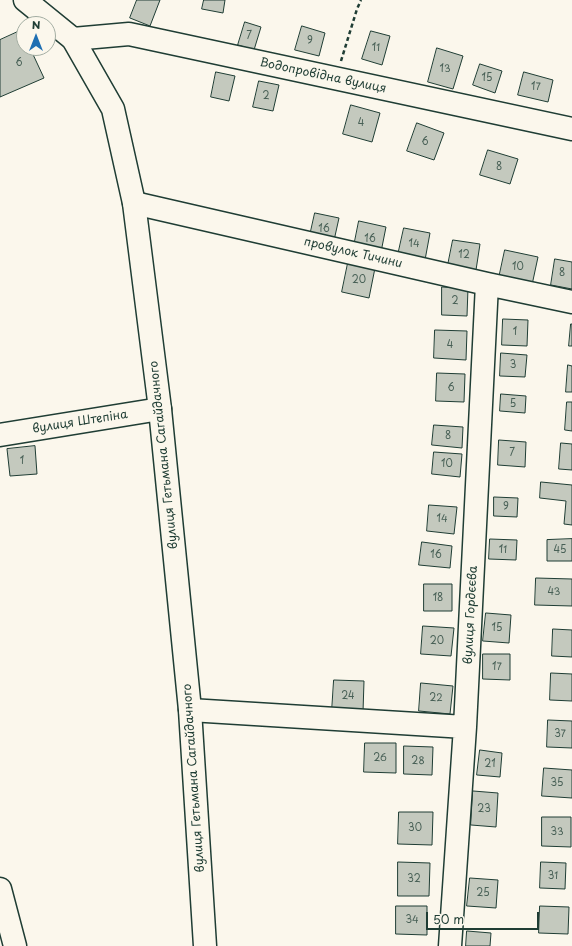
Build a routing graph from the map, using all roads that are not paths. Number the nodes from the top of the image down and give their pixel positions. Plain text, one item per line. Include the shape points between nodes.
1 (25, 0) edge
2 (73, 39) junction
3 (572, 129) edge
4 (134, 203) junction
5 (487, 284) junction
6 (572, 302) edge
7 (160, 409) junction
8 (0, 435) edge
9 (190, 710) junction
10 (465, 727) junction
11 (0, 889) edge
12 (15, 946) edge
13 (205, 946) edge
14 (450, 946) edge

1 - 2 street, вулиця Гетьмана Сагайдачного
2 - 3 street, Водопровідна вулиця via 129,34
2 - 4 street, вулиця Гетьмана Сагайдачного via 113,109
4 - 5 street, провулок Тичини
4 - 7 street, вулиця Гетьмана Сагайдачного
5 - 6 street, провулок Тичини
5 - 10 street, вулиця Гордєєва
7 - 8 street, вулиця Штепіна
7 - 9 street, вулиця Гетьмана Сагайдачного
9 - 10 street
9 - 13 street, вулиця Гетьмана Сагайдачного
10 - 14 street, вулиця Гордєєва
11 - 12 street

